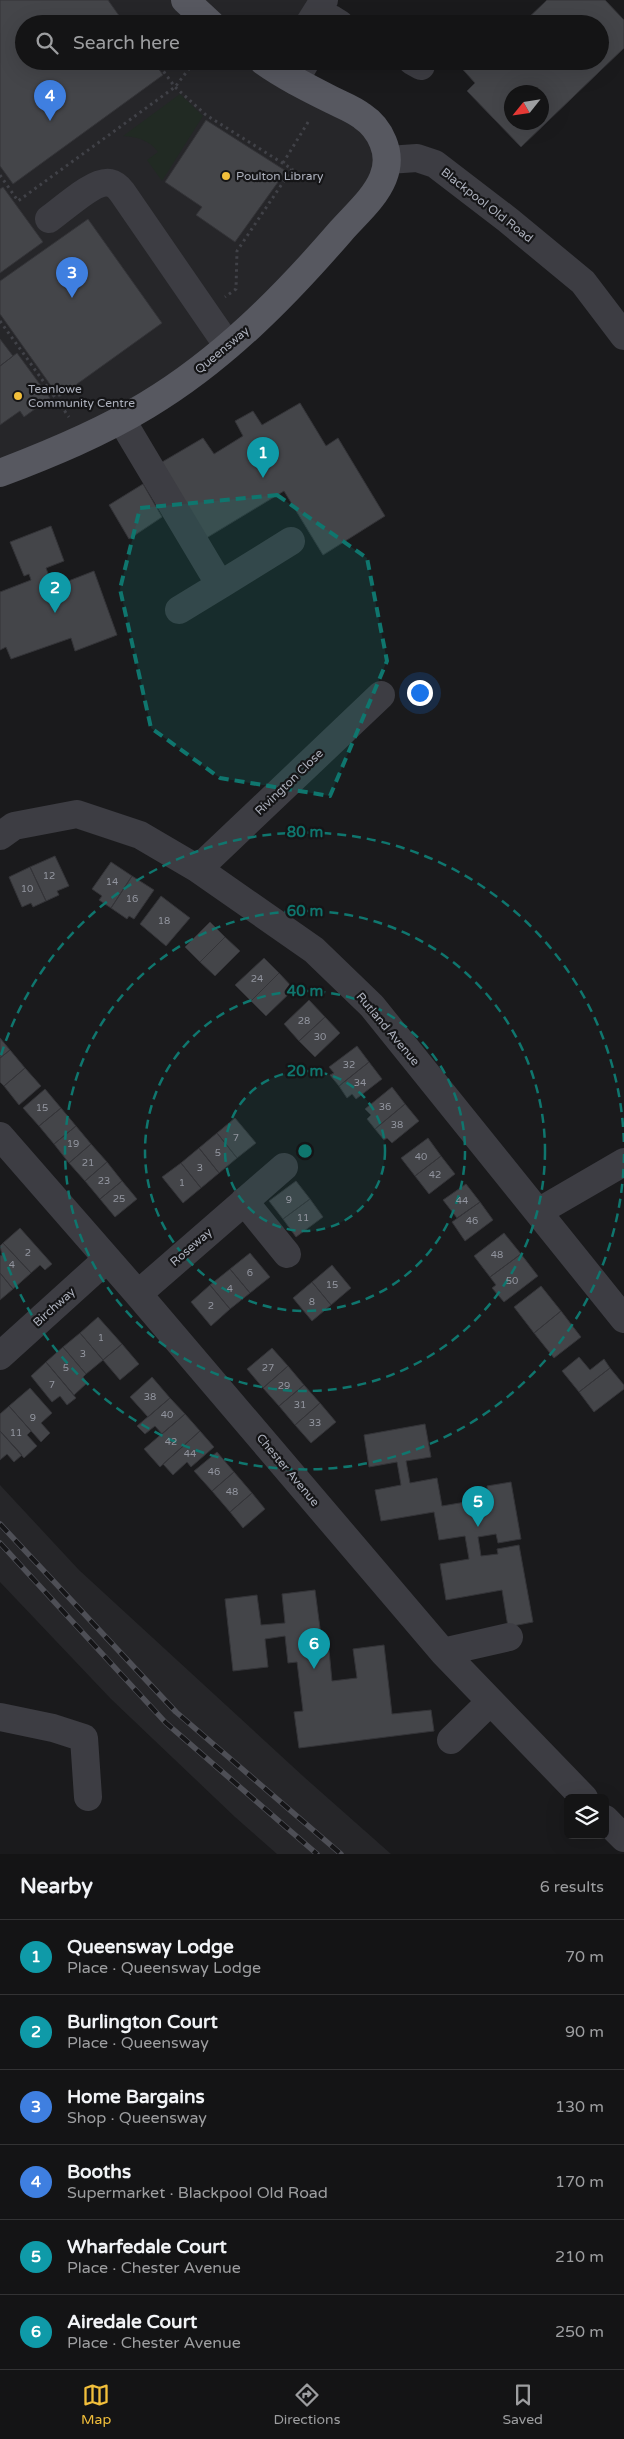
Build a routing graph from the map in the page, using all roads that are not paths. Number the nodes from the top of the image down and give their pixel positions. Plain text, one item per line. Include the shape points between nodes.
1 (185, 0) edge
2 (324, 0) edge
3 (202, 15) edge
4 (315, 15) edge
5 (290, 70) edge
6 (388, 160) junction
7 (49, 219) dead end
8 (624, 336) edge
9 (223, 338) junction
10 (121, 419) junction
11 (0, 474) edge
12 (291, 541) dead end
13 (220, 585) junction
14 (179, 610) dead end
15 (381, 695) dead end
16 (0, 836) edge
17 (198, 869) junction
18 (0, 1136) edge
19 (624, 1162) edge
20 (284, 1167) dead end
21 (244, 1201) junction
22 (538, 1212) junction
23 (287, 1254) dead end
24 (107, 1258) junction
25 (138, 1294) junction
26 (624, 1319) edge
27 (0, 1356) edge
28 (509, 1637) dead end
29 (443, 1652) junction
30 (490, 1702) junction
31 (0, 1717) edge
32 (451, 1740) dead end
33 (580, 1794) edge
34 (88, 1797) dead end
35 (609, 1823) edge
36 (624, 1838) edge

1 - 3 main road
2 - 4 street
5 - 6 main road via 324,96 362,115 375,128
6 - 8 street, Blackpool Old Road via 417,158 435,164 583,282
6 - 9 main road, Queensway via 383,179 373,195 300,278
7 - 9 street via 94,186 109,182 116,185
9 - 10 main road, Queensway via 170,390
10 - 11 main road, Queensway
10 - 13 street
12 - 13 street
13 - 14 street
15 - 17 street, Rivington Close
16 - 17 street, Rutland Avenue via 14,826 77,814 140,835
17 - 22 street, Rutland Avenue via 314,950 372,1006
18 - 24 street, Chester Avenue
19 - 22 street
20 - 21 street, Roseway
21 - 23 street
21 - 25 street, Roseway
22 - 26 street, Rutland Avenue
24 - 25 street, Chester Avenue
24 - 27 street, Birchway
25 - 29 street, Chester Avenue
28 - 29 street
29 - 30 street, Chester Avenue
30 - 32 street
30 - 33 street, Chester Avenue
31 - 34 street via 84,1738
35 - 36 street

